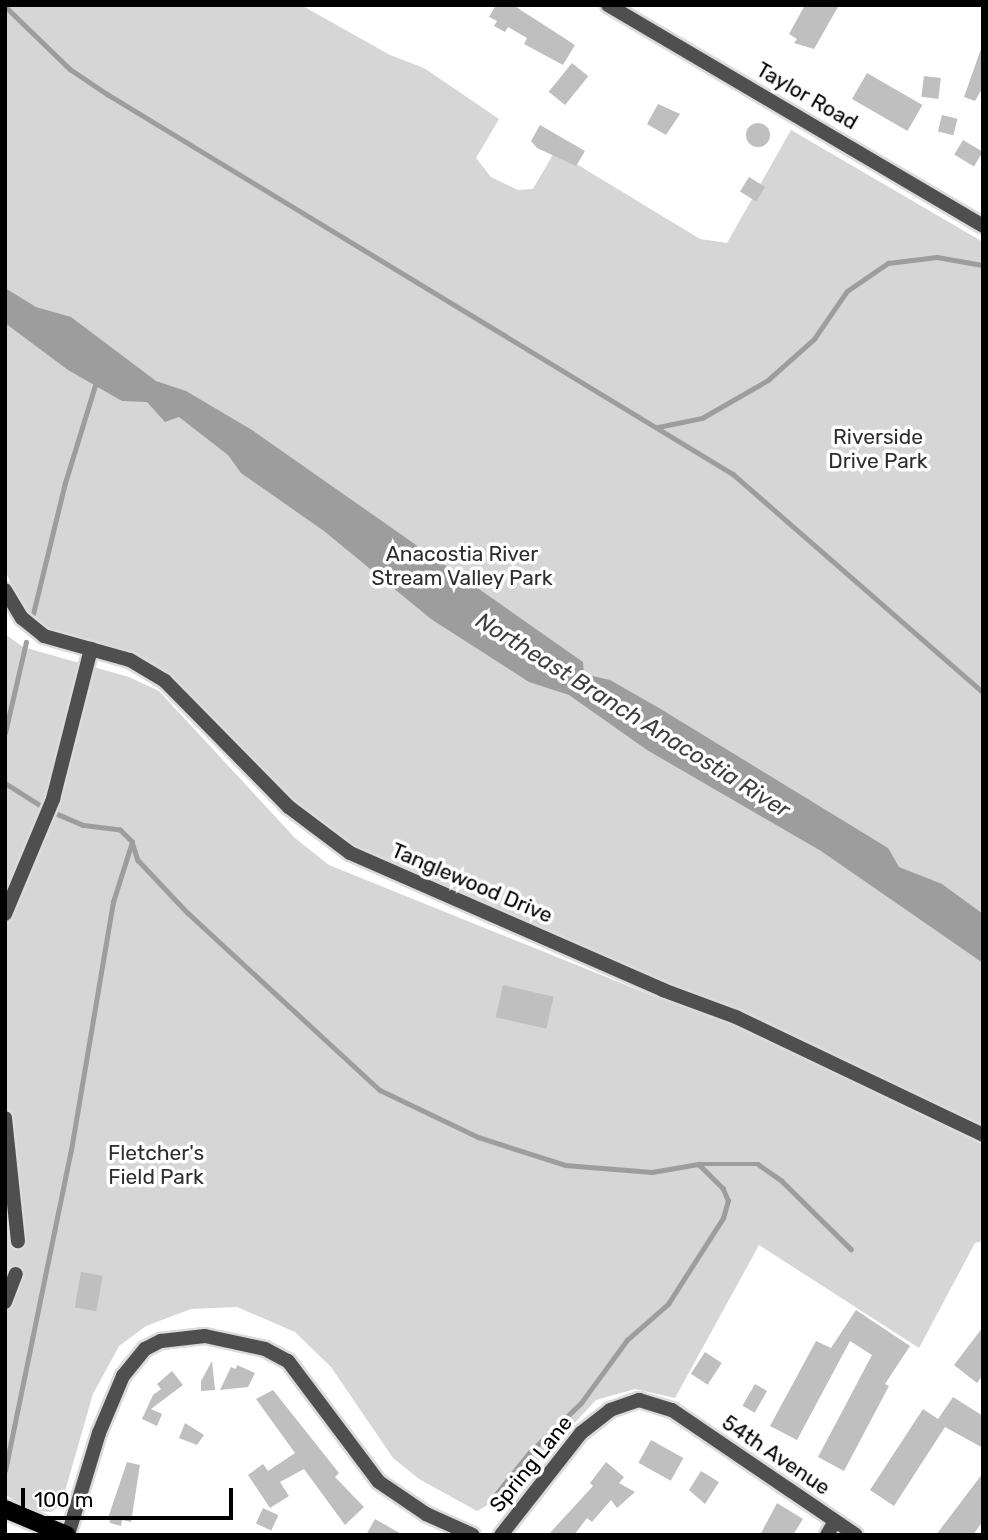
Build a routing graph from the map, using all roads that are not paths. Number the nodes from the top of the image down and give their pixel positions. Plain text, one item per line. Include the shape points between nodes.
1 (608, 5) edge
2 (983, 226) edge
3 (5, 590) edge
4 (91, 649) junction
5 (5, 914) edge
6 (5, 1118) edge
7 (983, 1135) edge
8 (18, 1241) dead end
9 (16, 1274) dead end
10 (5, 1302) edge
11 (672, 1410) joint
12 (5, 1509) edge
13 (835, 1521) junction
14 (68, 1535) edge
15 (473, 1535) edge
16 (501, 1535) edge
17 (827, 1535) edge
18 (856, 1535) edge

1 - 2 street, Taylor Road
3 - 4 street, Tanglewood Drive via 22,618 44,636
4 - 5 street via 53,799
4 - 7 street, Tanglewood Drive via 130,660 165,681 289,807 350,853 663,990 736,1017
6 - 8 street
9 - 10 street
11 - 13 street, 54th Avenue
11 - 16 street, Spring Lane via 639,1400 595,1419
12 - 14 main road
13 - 17 street
13 - 18 street, 54th Avenue
14 - 15 street via 95,1446 123,1376 145,1349 184,1336 234,1340 288,1361 363,1463 400,1500

